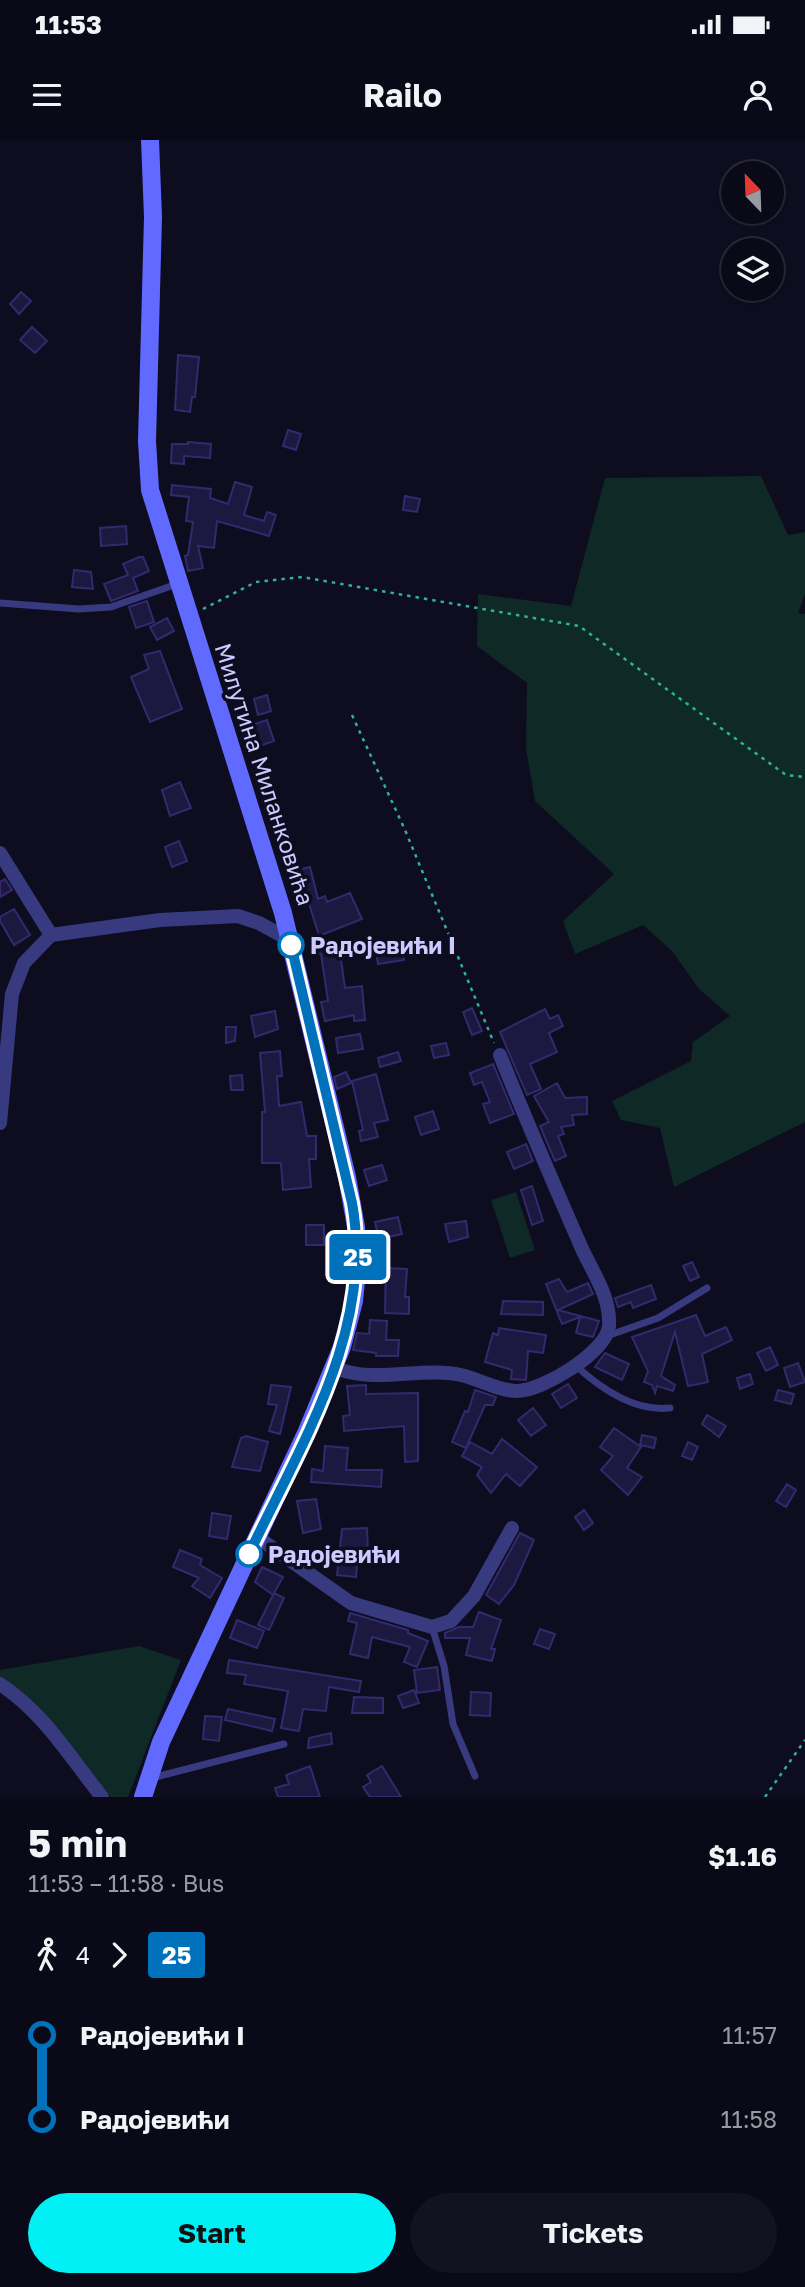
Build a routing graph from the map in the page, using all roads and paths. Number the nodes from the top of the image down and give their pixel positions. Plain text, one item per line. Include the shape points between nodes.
1 (150, 140) edge
2 (178, 584) junction
3 (0, 603) edge
4 (189, 617) junction
5 (352, 715) dead end
6 (805, 776) edge
7 (0, 853) edge
8 (51, 935) junction
9 (290, 940) junction
10 (500, 1055) joint
11 (3, 1060) edge
12 (0, 1123) edge
13 (707, 1288) dead end
14 (607, 1336) junction
15 (575, 1365) junction
16 (334, 1367) junction
17 (670, 1408) dead end
18 (512, 1528) dead end
19 (257, 1537) junction
20 (432, 1627) junction
21 (0, 1684) edge
22 (805, 1740) edge
23 (284, 1744) dead end
24 (475, 1776) dead end
25 (148, 1779) junction
26 (102, 1797) edge
27 (143, 1797) edge
28 (765, 1797) edge

1 - 2 main road, Милутина Миланковића via 148,474
2 - 3 lane via 111,607
2 - 4 main road, Милутина Миланковића
4 - 6 path via 256,582 302,577 579,625 786,775
4 - 9 main road, Милутина Миланковића
5 - 10 path
7 - 8 street
8 - 9 street via 160,920 239,916
8 - 11 street via 31,955 15,983
9 - 16 main road, Милутина Миланковића via 356,1227 354,1301
10 - 14 street via 605,1296
11 - 12 street
13 - 14 lane via 658,1318
14 - 15 street
15 - 16 street via 518,1391 450,1374 372,1374
15 - 17 lane via 632,1402 651,1409
16 - 19 main road, Милутина Миланковића
18 - 20 street via 474,1596 451,1620
19 - 20 street via 351,1603
19 - 25 main road, Милутина Миланковића
20 - 24 lane via 453,1724
21 - 26 street via 47,1724
22 - 28 path
23 - 25 lane
25 - 27 main road, Милутина Миланковића

